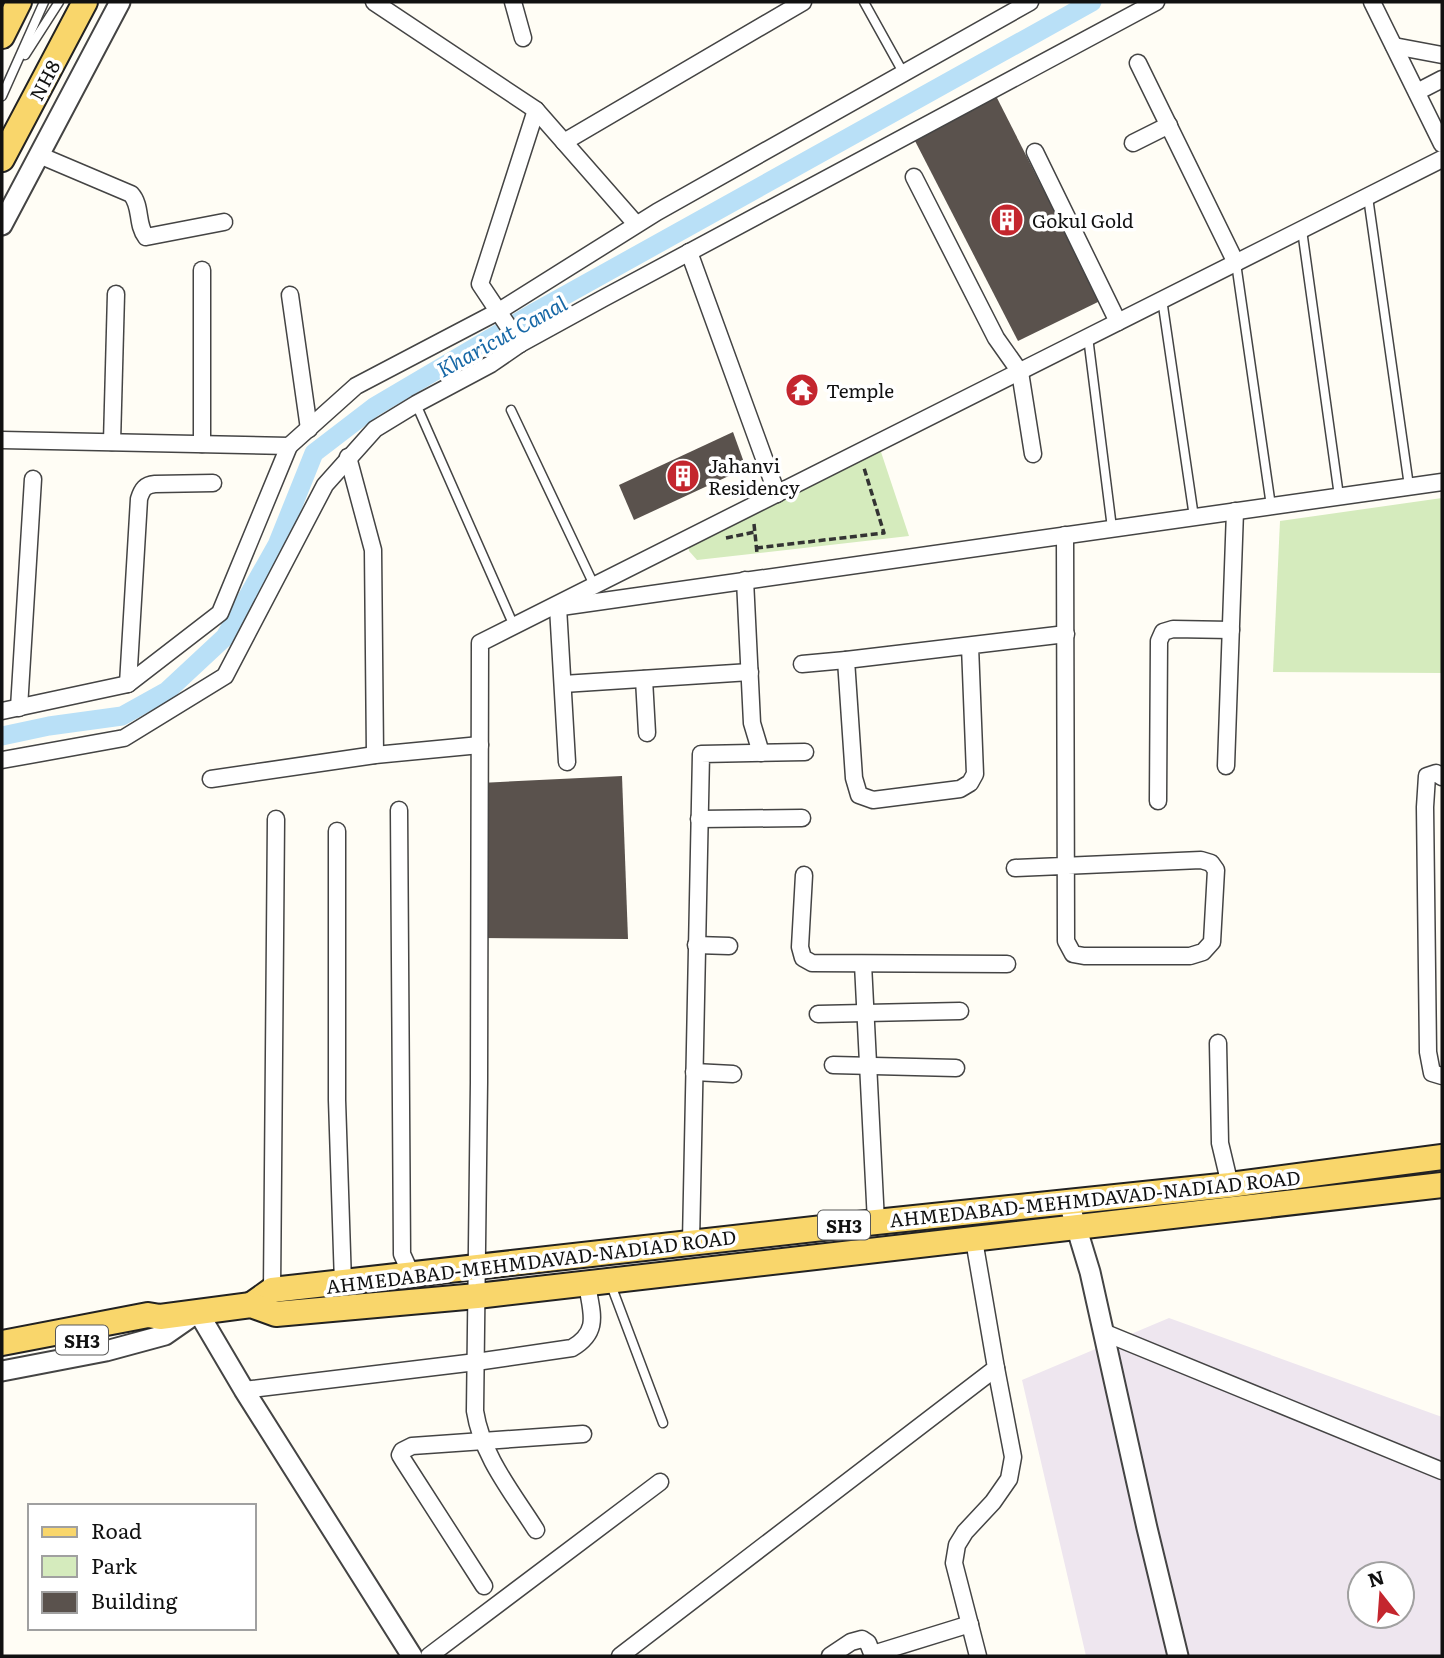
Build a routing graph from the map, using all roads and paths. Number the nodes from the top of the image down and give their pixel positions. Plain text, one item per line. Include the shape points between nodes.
1 (19, 2) edge
2 (44, 2) edge
3 (120, 2) edge
4 (374, 2) edge
5 (513, 2) edge
6 (803, 2) edge
7 (864, 2) edge
8 (1030, 2) edge
9 (1156, 2) edge
10 (1372, 2) edge
11 (76, 3) edge
12 (110, 20) junction
13 (4, 27) edge
14 (523, 38) dead end
15 (1394, 46) junction
16 (1442, 55) edge
17 (1138, 63) dead end
18 (904, 74) junction
19 (12, 77) junction
20 (1442, 79) edge
21 (1417, 93) junction
22 (2, 96) edge
23 (536, 110) junction
24 (1169, 125) junction
25 (564, 142) junction
26 (1133, 144) dead end
27 (1442, 144) edge
28 (1035, 152) dead end
29 (39, 155) junction
30 (2, 159) edge
31 (1442, 159) edge
32 (914, 177) dead end
33 (1368, 197) junction
34 (223, 222) dead end
35 (636, 224) junction
36 (2, 225) edge
37 (1302, 230) junction
38 (689, 252) junction
39 (1236, 263) junction
40 (202, 270) dead end
41 (116, 294) dead end
42 (290, 295) dead end
43 (1162, 299) junction
44 (499, 310) junction
45 (1118, 322) junction
46 (1088, 337) junction
47 (520, 344) junction
48 (1020, 372) junction
49 (416, 404) junction
50 (511, 410) dead end
51 (309, 429) junction
52 (2, 440) edge
53 (111, 442) junction
54 (202, 444) junction
55 (289, 446) junction
56 (1033, 454) dead end
57 (348, 457) junction
58 (862, 461) dead end
59 (33, 479) dead end
60 (1442, 482) edge
61 (213, 483) dead end
62 (1409, 486) junction
63 (777, 494) junction
64 (1339, 496) junction
65 (1270, 506) junction
66 (1235, 511) junction
67 (1194, 517) junction
68 (1112, 528) junction
69 (1065, 535) junction
70 (724, 539) dead end
71 (745, 580) junction
72 (594, 585) junction
73 (554, 608) junction
74 (514, 626) junction
75 (1231, 630) junction
76 (1066, 634) junction
77 (970, 646) junction
78 (846, 660) junction
79 (802, 664) dead end
80 (750, 671) junction
81 (644, 679) junction
82 (128, 684) junction
83 (563, 684) junction
84 (19, 708) junction
85 (2, 711) edge
86 (647, 733) dead end
87 (480, 745) junction
88 (805, 752) dead end
89 (761, 753) junction
90 (375, 755) junction
91 (2, 760) edge
92 (567, 762) dead end
93 (1226, 766) dead end
94 (1442, 777) edge
95 (211, 779) dead end
96 (1158, 801) dead end
97 (399, 810) dead end
98 (802, 818) dead end
99 (276, 819) dead end
100 (699, 819) junction
101 (337, 831) dead end
102 (1015, 868) dead end
103 (1065, 868) junction
104 (804, 875) dead end
105 (696, 945) junction
106 (729, 946) dead end
107 (863, 964) junction
108 (1007, 964) dead end
109 (960, 1011) dead end
110 (864, 1013) junction
111 (818, 1014) dead end
112 (1218, 1044) dead end
113 (833, 1065) dead end
114 (866, 1066) junction
115 (956, 1068) dead end
116 (694, 1072) junction
117 (733, 1074) dead end
118 (1442, 1076) edge
119 (1442, 1157) edge
120 (1230, 1185) junction
121 (1442, 1185) edge
122 (1069, 1203) junction
123 (876, 1222) junction
124 (1077, 1228) junction
125 (974, 1240) junction
126 (691, 1242) junction
127 (477, 1268) junction
128 (411, 1274) junction
129 (343, 1283) junction
130 (598, 1283) junction
131 (272, 1290) junction
132 (477, 1296) junction
133 (251, 1306) junction
134 (198, 1312) junction
135 (160, 1317) junction
136 (1103, 1332) junction
137 (2, 1337) edge
138 (29, 1338) junction
139 (2, 1343) edge
140 (2, 1357) edge
141 (476, 1362) junction
142 (996, 1368) junction
143 (2, 1371) edge
144 (244, 1390) junction
145 (663, 1423) dead end
146 (583, 1434) dead end
147 (482, 1441) junction
148 (1442, 1471) edge
149 (660, 1482) dead end
150 (536, 1530) dead end
151 (484, 1586) dead end
152 (970, 1624) junction
153 (873, 1655) edge
154 (412, 1656) edge
155 (429, 1656) edge
156 (620, 1656) edge
157 (830, 1656) edge
158 (978, 1656) edge
159 (1178, 1656) edge

1 - 13 main road
2 - 19 lane
3 - 12 street
4 - 23 street
5 - 14 street
6 - 25 street
7 - 18 lane
8 - 18 street
9 - 38 street
10 - 15 street
11 - 12 street
11 - 19 lane
11 - 30 main road, NH8
12 - 29 street
15 - 16 street
15 - 21 street
17 - 24 street
18 - 35 street
19 - 22 lane
20 - 21 street
21 - 27 street
23 - 25 street
23 - 44 street via 480,284
24 - 26 street
24 - 39 street
25 - 35 street
28 - 45 street
29 - 34 street via 131,194 146,237
29 - 36 street
31 - 33 street
32 - 48 street via 996,338
33 - 37 street
33 - 62 lane
35 - 44 street
37 - 39 street
37 - 64 lane
38 - 47 street
38 - 63 street
39 - 43 street
39 - 65 lane
40 - 54 street
41 - 53 street
42 - 51 street
43 - 45 street
43 - 67 lane
44 - 47 street
44 - 51 street via 356,386
45 - 46 street
46 - 48 street
46 - 68 lane
47 - 49 street
48 - 56 street
48 - 63 street
49 - 57 street via 375,429
49 - 74 lane
50 - 72 lane
51 - 55 street
52 - 53 street
53 - 54 street
54 - 55 street
55 - 82 street via 220,613
57 - 90 street via 373,550
57 - 91 street via 326,485 225,676 124,738
58 - 70 path via 884,533 757,550 755,532
59 - 84 street
60 - 62 street
61 - 82 street via 155,484 141,491
62 - 64 street
63 - 72 street
64 - 65 street
65 - 66 street
66 - 67 street
66 - 75 street
67 - 68 street
68 - 69 street
69 - 71 street
69 - 76 street
71 - 73 street
71 - 80 street
72 - 73 street
73 - 74 street
73 - 83 street
74 - 87 street via 480,643
75 - 93 street
75 - 96 street via 1173,629 1163,632 1159,641
76 - 77 street
76 - 103 street
77 - 78 street
77 - 78 street via 975,774 970,783 960,789 873,800 859,795 857,787
78 - 79 street
80 - 81 street
80 - 89 street via 752,723
81 - 83 street
81 - 86 street
82 - 84 street
83 - 92 street
84 - 85 street
87 - 90 street
87 - 127 street
88 - 89 street
89 - 100 street via 701,754
90 - 95 street
94 - 118 street via 1436,773 1427,776 1425,807 1428,1052 1432,1073
97 - 128 street via 402,1254
98 - 100 street
99 - 131 street
100 - 105 street
101 - 129 street via 337,1100
102 - 103 street
103 - 103 street via 1066,941 1073,954 1190,956 1203,952 1212,942 1216,870 1210,863
104 - 107 street via 803,958 812,963
105 - 106 street
105 - 116 street
107 - 108 street
107 - 110 street
109 - 110 street
110 - 111 street
110 - 114 street
112 - 120 street via 1220,1143
113 - 114 street
114 - 115 street
114 - 123 street
116 - 117 street
116 - 126 street
119 - 120 main road, AHMEDABAD-MEHMDAVAD-NADIAD ROAD / SH3
120 - 122 main road, AHMEDABAD-MEHMDAVAD-NADIAD ROAD / SH3
121 - 124 main road
122 - 123 main road, AHMEDABAD-MEHMDAVAD-NADIAD ROAD / SH3
122 - 124 street
123 - 126 main road, AHMEDABAD-MEHMDAVAD-NADIAD ROAD / SH3
124 - 125 main road
124 - 136 street
125 - 130 main road
125 - 142 street
126 - 127 main road, AHMEDABAD-MEHMDAVAD-NADIAD ROAD / SH3
127 - 128 main road, AHMEDABAD-MEHMDAVAD-NADIAD ROAD / SH3
127 - 132 street
128 - 129 main road, AHMEDABAD-MEHMDAVAD-NADIAD ROAD / SH3
129 - 131 main road, AHMEDABAD-MEHMDAVAD-NADIAD ROAD / SH3
130 - 132 main road
130 - 141 street via 593,1324 585,1340 572,1348
130 - 145 lane
131 - 133 main road
132 - 133 main road via 276,1314
132 - 141 street
133 - 134 main road
134 - 135 main road
134 - 143 street via 165,1335
134 - 144 street
135 - 138 main road via 148,1315
135 - 140 main road, SH3 via 151,1325
136 - 148 street
136 - 159 street
137 - 138 street, SH3
138 - 139 main road
141 - 144 street
141 - 147 street via 475,1411
142 - 152 street via 1013,1457 1009,1479 957,1545 954,1563
142 - 156 street
144 - 154 street
146 - 147 street
147 - 150 street
147 - 151 street via 412,1446 401,1455
149 - 155 street
152 - 153 street
152 - 158 street
153 - 157 street via 862,1639

